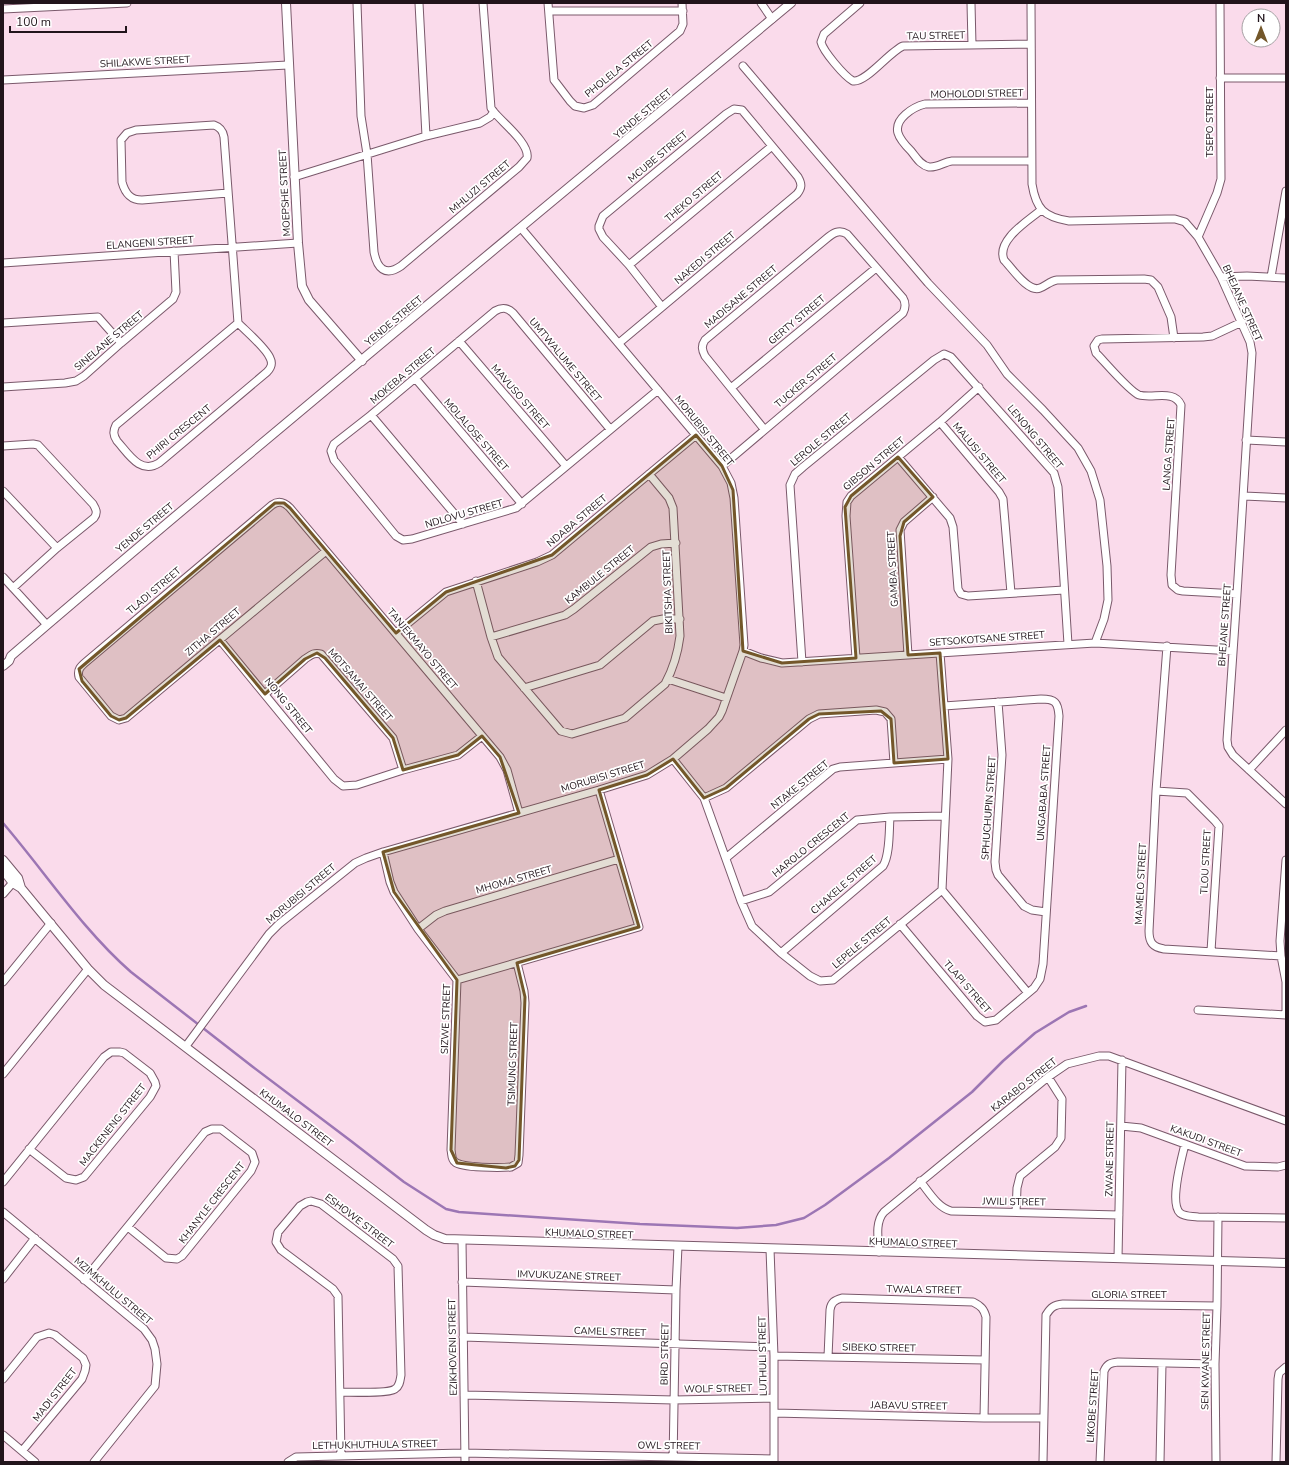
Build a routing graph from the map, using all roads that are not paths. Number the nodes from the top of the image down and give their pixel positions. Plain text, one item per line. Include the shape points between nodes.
1 (127, 3) edge
2 (286, 3) edge
3 (357, 3) edge
4 (419, 3) edge
5 (483, 3) edge
6 (548, 3) edge
7 (682, 3) edge
8 (761, 3) edge
9 (791, 3) edge
10 (860, 3) edge
11 (970, 3) edge
12 (1031, 3) edge
13 (1220, 3) edge
14 (3, 9) edge
15 (548, 11) junction
16 (682, 11) junction
17 (772, 19) junction
18 (1031, 44) junction
19 (972, 45) junction
20 (288, 65) junction
21 (743, 66) dead end
22 (1220, 78) junction
23 (1286, 78) edge
24 (3, 80) edge
25 (1031, 103) junction
26 (494, 112) junction
27 (426, 136) junction
28 (772, 146) junction
29 (367, 154) junction
30 (1031, 161) junction
31 (294, 177) junction
32 (801, 186) joint
33 (1286, 191) edge
34 (228, 193) junction
35 (1041, 210) junction
36 (521, 228) junction
37 (1198, 236) junction
38 (298, 243) junction
39 (233, 247) junction
40 (174, 251) junction
41 (3, 263) edge
42 (630, 265) junction
43 (876, 268) junction
44 (1221, 276) junction
45 (1271, 277) junction
46 (1286, 278) edge
47 (662, 307) junction
48 (503, 308) joint
49 (1242, 322) junction
50 (3, 323) edge
51 (238, 323) junction
52 (1174, 338) junction
53 (460, 341) junction
54 (121, 343) junction
55 (619, 343) junction
56 (951, 357) joint
57 (362, 361) junction
58 (415, 378) junction
59 (3, 387) edge
60 (979, 387) junction
61 (731, 388) junction
62 (658, 390) junction
63 (371, 416) junction
64 (940, 422) junction
65 (610, 429) junction
66 (764, 429) junction
67 (696, 434) junction
68 (1246, 440) junction
69 (1286, 442) edge
70 (3, 446) edge
71 (898, 457) junction
72 (566, 466) junction
73 (722, 466) junction
74 (649, 474) junction
75 (3, 491) edge
76 (1244, 496) junction
77 (933, 497) junction
78 (1286, 498) edge
79 (522, 504) junction
80 (290, 508) joint
81 (463, 524) junction
82 (676, 543) junction
83 (58, 548) junction
84 (326, 551) junction
85 (3, 577) edge
86 (476, 581) junction
87 (13, 588) junction
88 (1064, 590) junction
89 (1011, 593) junction
90 (1238, 594) junction
91 (680, 619) junction
92 (47, 624) junction
93 (396, 633) junction
94 (491, 637) junction
95 (220, 640) junction
96 (1095, 642) junction
97 (1068, 644) junction
98 (1167, 646) junction
99 (743, 651) junction
100 (1233, 651) junction
101 (940, 653) junction
102 (908, 655) junction
103 (11, 656) junction
104 (856, 658) junction
105 (3, 659) edge
106 (802, 662) junction
107 (3, 666) edge
108 (668, 679) junction
109 (524, 688) junction
110 (265, 694) junction
111 (726, 698) junction
112 (998, 702) junction
113 (944, 706) junction
114 (111, 716) joint
115 (1286, 730) edge
116 (482, 736) junction
117 (673, 759) junction
118 (948, 759) junction
119 (894, 763) junction
120 (403, 770) junction
121 (1249, 770) junction
122 (599, 790) junction
123 (1156, 791) junction
124 (704, 798) junction
125 (1286, 804) edge
126 (519, 813) junction
127 (945, 816) junction
128 (890, 817) junction
129 (383, 852) junction
130 (726, 858) junction
131 (619, 859) junction
132 (3, 860) edge
133 (1286, 860) edge
134 (3, 870) edge
135 (15, 880) junction
136 (942, 890) junction
137 (3, 894) edge
138 (741, 901) junction
139 (1046, 912) junction
140 (51, 923) junction
141 (900, 924) junction
142 (418, 929) junction
143 (1211, 952) junction
144 (781, 953) junction
145 (1281, 956) junction
146 (517, 963) junction
147 (88, 969) junction
148 (457, 980) junction
149 (3, 982) edge
150 (1028, 993) junction
151 (1198, 1010) dead end
152 (1286, 1015) edge
153 (186, 1046) junction
154 (1122, 1060) junction
155 (3, 1074) edge
156 (1048, 1077) junction
157 (1286, 1121) edge
158 (1120, 1126) junction
159 (1185, 1144) junction
160 (29, 1150) junction
161 (1286, 1165) edge
162 (515, 1166) joint
163 (920, 1181) junction
164 (3, 1182) edge
165 (3, 1212) edge
166 (1016, 1212) junction
167 (1119, 1215) junction
168 (1218, 1217) junction
169 (1286, 1218) edge
170 (128, 1227) junction
171 (35, 1238) junction
172 (462, 1240) junction
173 (678, 1246) junction
174 (770, 1249) junction
175 (879, 1252) junction
176 (1118, 1258) junction
177 (1218, 1261) junction
178 (1286, 1263) edge
179 (3, 1279) edge
180 (84, 1280) junction
181 (462, 1282) junction
182 (676, 1290) junction
183 (1217, 1306) junction
184 (463, 1337) junction
185 (675, 1344) junction
186 (773, 1347) junction
187 (774, 1356) junction
188 (828, 1357) junction
189 (985, 1360) junction
190 (1162, 1364) junction
191 (1215, 1364) junction
192 (1286, 1367) edge
193 (3, 1379) edge
194 (341, 1392) junction
195 (464, 1395) junction
196 (774, 1398) junction
197 (674, 1400) junction
198 (774, 1413) junction
199 (984, 1418) junction
200 (1043, 1418) junction
201 (3, 1435) edge
202 (22, 1452) junction
203 (464, 1453) junction
204 (564, 1454) joint
205 (341, 1456) junction
206 (402, 1458) edge
207 (673, 1459) edge
208 (774, 1460) edge
209 (35, 1462) edge
210 (94, 1462) edge
211 (288, 1462) edge
212 (465, 1462) edge
213 (1043, 1462) edge
214 (1100, 1462) edge
215 (1160, 1462) edge
216 (1216, 1462) edge
217 (1276, 1462) edge

1 - 14 street
2 - 20 street, MOEPSHE STREET
3 - 29 street via 361,116
4 - 27 street
5 - 26 street via 489,92
6 - 15 street, PHOLELA STREET
7 - 16 street, PHOLELA STREET
8 - 17 street
9 - 17 street, YENDE STREET
10 - 19 street, TAU STREET via 824,34 821,42 852,81 861,80 903,46
11 - 19 street, TAU STREET
12 - 18 street
13 - 22 street, TSEPO STREET
15 - 16 street
15 - 16 street, PHOLELA STREET via 554,80 570,101 579,108 592,105 680,31 683,24
17 - 36 street, YENDE STREET
18 - 19 street, TAU STREET
18 - 25 street
20 - 24 street, SHILAKWE STREET
20 - 31 street, MOEPSHE STREET
21 - 96 street via 928,283 987,345 1007,374 1078,448 1091,471 1100,500 1107,566 1108,600
22 - 23 street
22 - 37 street, TSEPO STREET via 1220,185
25 - 30 street
25 - 30 street, MOHOLODI STREET via 925,104 909,112 901,119 897,128 899,137 920,162 930,167 952,160
26 - 27 street via 480,123
26 - 29 street, MHLUZI STREET via 525,146 528,155 525,162 401,266 391,271 382,269 376,261 374,252
27 - 29 street
28 - 32 street, MCUBE STREET via 798,177
28 - 42 street, THEKO STREET
28 - 42 street, MCUBE STREET via 742,110 734,109 603,216 599,226 601,233
29 - 31 street
30 - 35 street via 1034,196
31 - 38 street, MOEPSHE STREET
32 - 47 street, NAKEDI STREET via 797,194
33 - 45 street
34 - 34 street via 224,137 218,126 136,130 127,133 121,140 122,182 130,197 135,200
34 - 39 street
35 - 37 street, BHEJANE STREET via 1057,219 1069,221 1175,219 1185,222
35 - 52 street via 1009,237 1003,248 1004,260 1026,285 1035,289 1057,280 1148,279 1158,286 1171,317
36 - 55 street, MORUBISI STREET
36 - 57 street, YENDE STREET
37 - 44 street, BHEJANE STREET
38 - 39 street, ELANGENI STREET
38 - 57 street, MOEPSHE STREET via 304,291
39 - 40 street, ELANGENI STREET
39 - 51 street
40 - 41 street, ELANGENI STREET
40 - 54 street, SINELANE STREET via 175,296 169,304
42 - 47 street, MCUBE STREET
43 - 61 street, GERTY STREET
43 - 61 street, MADISANE STREET via 847,234 840,231 832,234 705,340 702,352
43 - 66 street, TUCKER STREET via 905,301 906,308 903,313
44 - 45 street
44 - 49 street, BHEJANE STREET
45 - 46 street
47 - 55 street, NAKEDI STREET
48 - 53 street, MOKEBA STREET via 495,311
48 - 65 street, UMTWALUME STREET via 513,313
49 - 52 street, LANGA STREET via 1208,337
49 - 68 street, BHEJANE STREET via 1252,353
50 - 54 street via 98,317
51 - 51 street, PHIRI CRESCENT via 267,353 271,361 270,369 159,463 150,468 141,466 117,441 114,436 116,425
52 - 90 street, LANGA STREET via 1102,339 1095,342 1094,350 1134,392 1146,396 1172,396 1181,406 1172,585 1183,591
53 - 58 street, MOKEBA STREET
53 - 72 street, MAVUSO STREET
54 - 59 street, SINELANE STREET via 76,381
55 - 62 street, MORUBISI STREET
56 - 60 street, LENONG STREET
56 - 106 street, LEROLE STREET via 944,354 934,360 803,467 792,479 790,485
57 - 92 street, YENDE STREET via 271,434
58 - 63 street, MOKEBA STREET
58 - 79 street, MOLALOSE STREET
60 - 64 street, GIBSON STREET
60 - 88 street, LENONG STREET via 1056,478
61 - 66 street, MADISANE STREET
62 - 65 street, NDLOVU STREET
62 - 67 street, MORUBISI STREET
63 - 81 street, MOKEBA STREET
63 - 81 street, NDLOVU STREET via 334,444 332,455 396,536 403,540 412,539
64 - 71 street, GIBSON STREET
64 - 89 street, MALUSI STREET via 1003,499
65 - 72 street, NDLOVU STREET
66 - 73 street, TUCKER STREET
67 - 73 street, MORUBISI STREET
67 - 74 street, NDABA STREET
68 - 69 street
68 - 76 street, BHEJANE STREET
70 - 83 street via 38,445 95,506 94,518
71 - 77 street
71 - 104 street, GIBSON STREET via 847,502
72 - 79 street, NDLOVU STREET
73 - 99 street, MORUBISI STREET via 731,483 734,498
74 - 82 street, BIKITSHA STREET via 671,502
74 - 86 street, NDABA STREET via 552,555
75 - 83 street
76 - 78 street
76 - 90 street, BHEJANE STREET
77 - 89 street via 952,522 958,589 961,594 968,596
77 - 102 street, GAMBA STREET via 904,522 900,530
79 - 81 street, NDLOVU STREET via 512,510
80 - 84 street, TANJEKMAYO STREET
80 - 114 street, TLADI STREET via 280,502 272,505 82,665 79,677
82 - 91 street, BIKITSHA STREET
82 - 94 street, KAMBULE STREET via 651,547 565,615
83 - 87 street
84 - 93 street, TANJEKMAYO STREET
84 - 95 street, ZITHA STREET
85 - 87 street
86 - 93 street, NDABA STREET via 446,592
86 - 94 street, BIKITSHA STREET
87 - 92 street
88 - 89 street
88 - 97 street, LENONG STREET
90 - 100 street, BHEJANE STREET
91 - 108 street, BIKITSHA STREET via 679,644
91 - 109 street via 653,621 605,661 594,667
92 - 103 street, YENDE STREET
93 - 116 street, TANJEKMAYO STREET
94 - 109 street, BIKITSHA STREET via 498,657
95 - 110 street, NONG STREET
95 - 114 street, ZITHA STREET via 126,718 119,720
96 - 97 street, SETSOKOTSANE STREET
96 - 98 street, SETSOKOTSANE STREET
97 - 101 street, SETSOKOTSANE STREET
98 - 100 street, SETSOKOTSANE STREET
98 - 123 street, MAMELO STREET
99 - 106 street, SETSOKOTSANE STREET via 771,661
99 - 111 street, MORUBISI STREET
100 - 121 street, BHEJANE STREET via 1228,743 1233,755
101 - 102 street, SETSOKOTSANE STREET
101 - 113 street
102 - 104 street, SETSOKOTSANE STREET
103 - 105 street, YENDE STREET
103 - 107 street, YENDE STREET
104 - 106 street, SETSOKOTSANE STREET
108 - 109 street, BIKITSHA STREET via 630,715 572,734 564,733 557,728
108 - 111 street
110 - 120 street, NONG STREET via 340,785 357,785
110 - 120 street, MOTSAMAI STREET via 305,659 312,654 321,654 392,738
111 - 117 street, MORUBISI STREET via 722,711 714,723
112 - 113 street, UNGABABA STREET
112 - 139 street, SPHUCHUPIN STREET via 1002,755 996,870 1024,906
112 - 139 street, UNGABABA STREET via 1047,699 1055,701 1058,709
113 - 118 street
115 - 121 street
116 - 120 street via 458,755
116 - 126 street, TANJEKMAYO STREET via 505,766
117 - 122 street, MORUBISI STREET via 647,775
117 - 124 street, LEPELE STREET
118 - 119 street, NTAKE STREET
118 - 127 street
119 - 124 street via 890,719 885,712 876,710 819,714 809,719 726,788
119 - 130 street, NTAKE STREET via 833,769
121 - 125 street, BHEJANE STREET
122 - 126 street, MORUBISI STREET
122 - 131 street
123 - 143 street, TLOU STREET via 1187,793 1218,826
123 - 143 street, MAMELO STREET via 1149,938 1154,946 1164,949
124 - 130 street, LEPELE STREET
126 - 129 street, MORUBISI STREET
127 - 128 street, HAROLO CRESCENT
127 - 136 street
128 - 138 street, HAROLO CRESCENT via 861,819 854,822 769,892
128 - 144 street, CHAKELE STREET via 883,866
129 - 142 street via 392,888
129 - 153 street, MORUBISI STREET via 355,863 279,924
130 - 138 street, LEPELE STREET
131 - 142 street, MHOMA STREET via 445,911
131 - 146 street, SIZWE STREET via 639,927
132 - 135 street, KHUMALO STREET
133 - 145 street
134 - 135 street, KHUMALO STREET
135 - 137 street
135 - 140 street, KHUMALO STREET
136 - 141 street, LEPELE STREET
136 - 150 street
138 - 144 street, LEPELE STREET via 752,926
139 - 150 street, UNGABABA STREET via 1042,975 1038,984
140 - 147 street, KHUMALO STREET
140 - 149 street
141 - 144 street, LEPELE STREET via 837,978 829,981 820,981 810,976
141 - 150 street, TLAPI STREET via 977,1016 985,1022 996,1020
142 - 148 street
143 - 145 street, MAMELO STREET
145 - 152 street via 1286,982
146 - 148 street, SIZWE STREET
146 - 162 street, TSIMUNG STREET via 525,1002 520,1155
147 - 153 street, KHUMALO STREET via 104,985
147 - 155 street
148 - 162 street, SIZWE STREET via 453,1160 464,1166
151 - 152 street
153 - 172 street, KHUMALO STREET via 426,1230 445,1239
154 - 156 street, KARABO STREET via 1099,1056 1067,1064
154 - 157 street, KARABO STREET
154 - 158 street, ZWANE STREET
156 - 163 street, KARABO STREET
156 - 166 street via 1062,1099 1061,1138 1055,1147 1020,1176
158 - 159 street, KAKUDI STREET via 1141,1128
158 - 167 street, ZWANE STREET
159 - 161 street, KAKUDI STREET via 1249,1167
159 - 168 street via 1177,1176 1177,1209 1184,1215
160 - 160 street, MACKENENG STREET via 108,1053 124,1053 156,1082 150,1097 84,1178 66,1178
160 - 164 street, MACKENENG STREET
163 - 166 street, JWILI STREET via 945,1209
163 - 175 street, KARABO STREET via 881,1215 877,1232
165 - 171 street, MZIMKHULU STREET
166 - 167 street, JWILI STREET
167 - 176 street, ZWANE STREET
168 - 169 street
168 - 177 street, SEN KWANE STREET
170 - 170 street, KHANYLE CRESCENT via 208,1130 220,1129 252,1153 255,1162 251,1171 177,1259 166,1258
170 - 180 street, KHANYLE CRESCENT
171 - 179 street
171 - 180 street, MZIMKHULU STREET
172 - 173 street, KHUMALO STREET
172 - 181 street, EZIKHOVENI STREET
173 - 174 street, KHUMALO STREET
173 - 182 street, BIRD STREET
174 - 175 street, KHUMALO STREET
174 - 186 street, LUTHULI STREET
175 - 176 street, KHUMALO STREET
176 - 177 street, KHUMALO STREET
177 - 178 street, KHUMALO STREET
177 - 183 street, SEN KWANE STREET
180 - 210 street, MZIMKHULU STREET via 144,1328 152,1340 157,1364 155,1386
181 - 182 street, IMVUKUZANE STREET
181 - 184 street, EZIKHOVENI STREET
182 - 185 street, BIRD STREET
183 - 191 street, SEN KWANE STREET
183 - 200 street, GLORIA STREET via 1054,1305 1046,1315
184 - 185 street, CAMEL STREET
184 - 195 street, EZIKHOVENI STREET
185 - 186 street, CAMEL STREET
185 - 197 street, BIRD STREET
186 - 187 street, LUTHULI STREET
187 - 188 street, SIBEKO STREET
187 - 196 street, LUTHULI STREET
188 - 189 street, SIBEKO STREET
188 - 189 street, TWALA STREET via 830,1305 842,1298 973,1302 985,1311
189 - 199 street, TWALA STREET
190 - 191 street, LIKOBE STREET
190 - 214 street, LIKOBE STREET via 1118,1362 1106,1366
190 - 215 street
191 - 216 street, SEN KWANE STREET
192 - 217 street via 1279,1373 1278,1379
193 - 202 street, MADI STREET via 37,1337 49,1333 83,1358 86,1365 82,1379
194 - 194 street, ESHOWE STREET via 337,1293 281,1250 276,1242 278,1232 300,1206 307,1202 321,1204 393,1259 398,1266 401,1375 399,1384 387,1392
194 - 205 street, ESHOWE STREET
195 - 197 street, WOLF STREET
195 - 203 street, EZIKHOVENI STREET
196 - 197 street, WOLF STREET
196 - 198 street, LUTHULI STREET
197 - 207 street, BIRD STREET
198 - 199 street, JABAVU STREET
198 - 208 street, LUTHULI STREET
199 - 200 street, JABAVU STREET
200 - 213 street
201 - 202 street
202 - 209 street
203 - 204 street, LETHUKHUTHULA STREET
203 - 206 street, LETHUKHUTHULA STREET
203 - 212 street, EZIKHOVENI STREET
204 - 207 street, OWL STREET
205 - 206 street, LETHUKHUTHULA STREET
205 - 211 street, LETHUKHUTHULA STREET via 296,1457
207 - 208 street, OWL STREET

